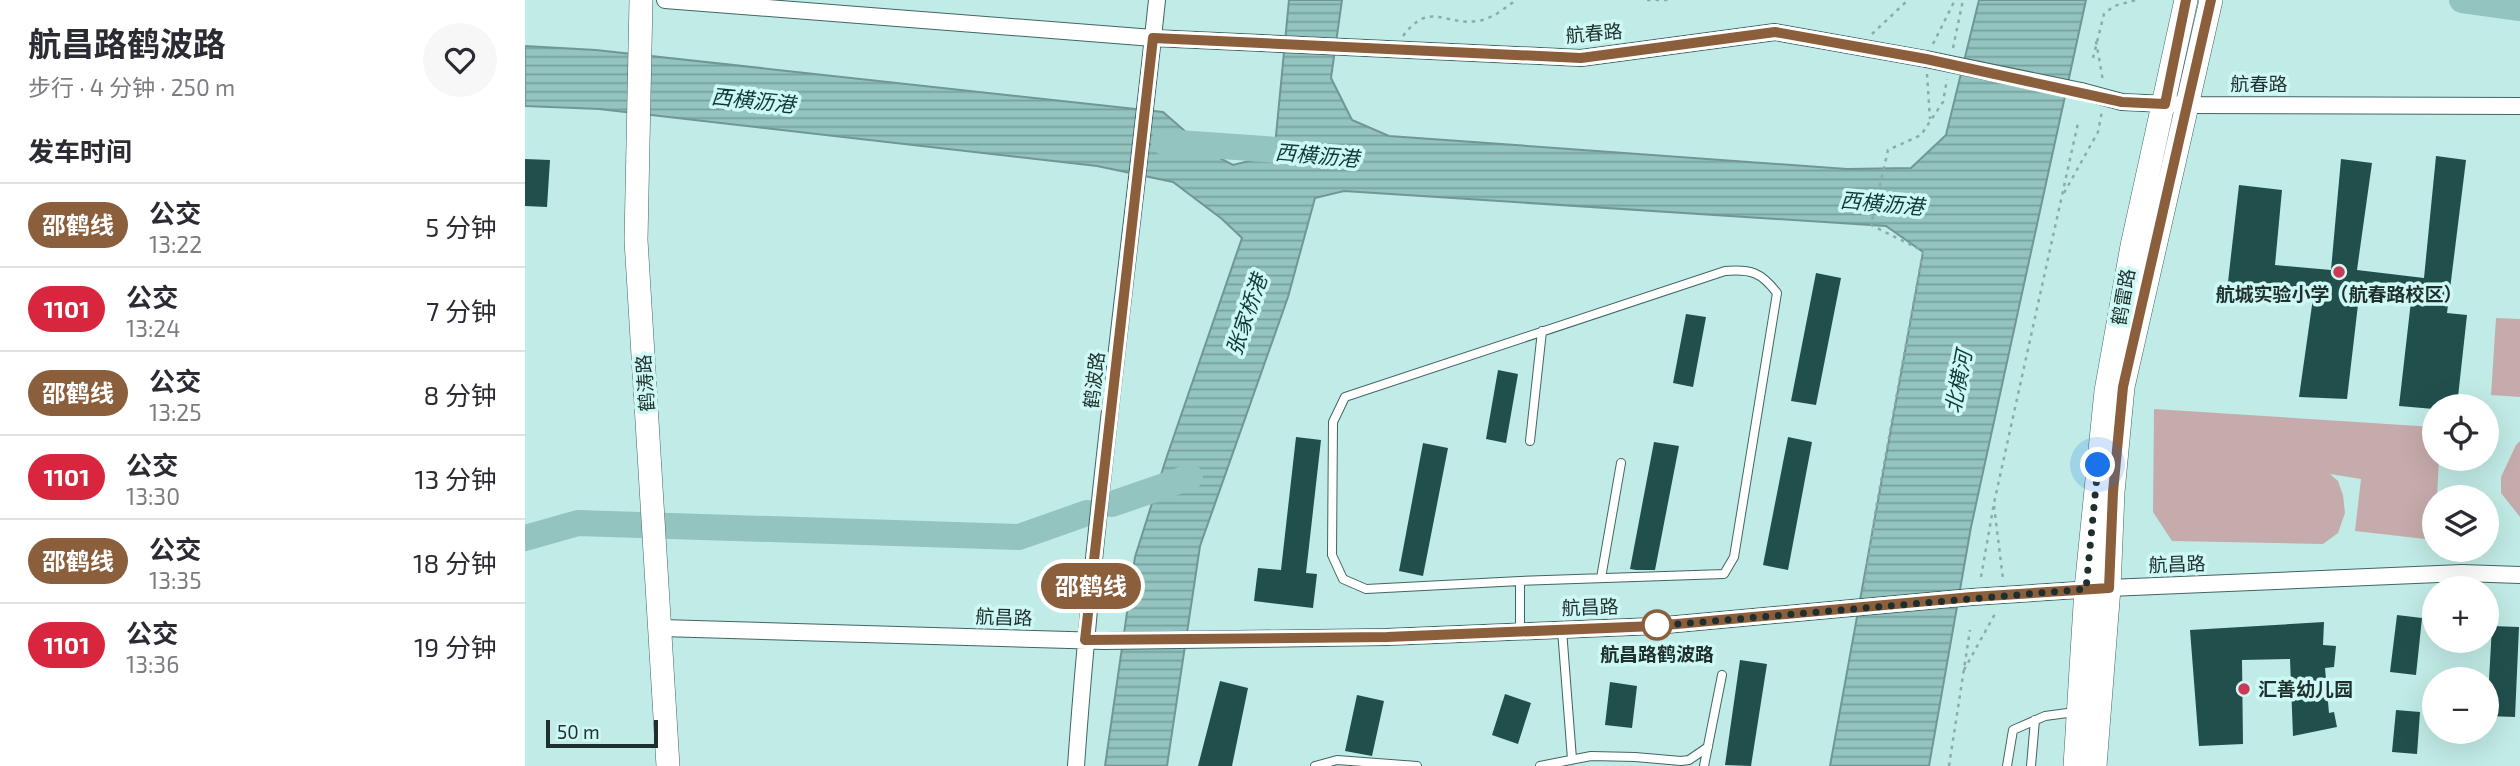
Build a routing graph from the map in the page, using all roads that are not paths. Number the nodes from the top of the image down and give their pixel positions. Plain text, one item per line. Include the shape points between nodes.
1 (641, 0) edge
2 (665, 0) edge
3 (1157, 0) edge
4 (2185, 7) edge
5 (2210, 9) edge
6 (1153, 38) junction
7 (2165, 104) junction
8 (2189, 105) junction
9 (2520, 106) edge
10 (1542, 331) junction
11 (1530, 441) dead end
12 (1621, 463) dead end
13 (2520, 575) edge
14 (1601, 578) junction
15 (1520, 582) junction
16 (2109, 588) junction
17 (2086, 589) junction
18 (661, 628) junction
19 (1562, 630) junction
20 (1520, 631) junction
21 (1085, 640) junction
22 (1721, 674) dead end
23 (2079, 711) junction
24 (2035, 720) junction
25 (1708, 747) junction
26 (1572, 759) junction
27 (668, 766) edge
28 (1076, 766) edge
29 (1315, 766) edge
30 (1417, 766) edge
31 (1540, 766) edge
32 (1704, 766) edge
33 (2007, 766) edge
34 (2031, 766) edge
35 (2075, 766) edge
36 (2095, 766) edge

1 - 18 street, 鹤涛路 via 636,240
2 - 6 street, 航春路
3 - 6 street, 鹤波路
4 - 7 street, 鹤雷路
5 - 8 street
6 - 7 street, 航春路, bridge via 1581,58 1775,32 2122,102
6 - 21 street, 鹤波路
7 - 8 street, 航春路
7 - 17 street, 鹤雷路 via 2132,246 2106,391
8 - 9 street, 航春路
8 - 16 street via 2123,387
10 - 11 lane
10 - 14 lane via 1725,271 1744,270 1766,278 1777,293 1734,557 1724,574
10 - 15 lane via 1345,397 1333,422 1332,555 1343,579 1366,589
12 - 14 lane
13 - 16 street, 航昌路 via 2462,573
14 - 15 lane
15 - 20 lane
16 - 17 street, 航昌路
16 - 36 street
17 - 19 street, 航昌路
17 - 23 street, 鹤雷路
18 - 21 street, 航昌路
18 - 27 street, 鹤涛路
19 - 20 street, 航昌路
19 - 26 lane
20 - 21 street, 航昌路
21 - 28 street, 鹤波路
22 - 25 lane
23 - 24 lane
23 - 35 street, 鹤雷路
24 - 33 lane via 2013,730
24 - 34 lane
25 - 26 lane via 1681,761
25 - 32 lane
26 - 31 lane
29 - 30 lane via 1336,760

